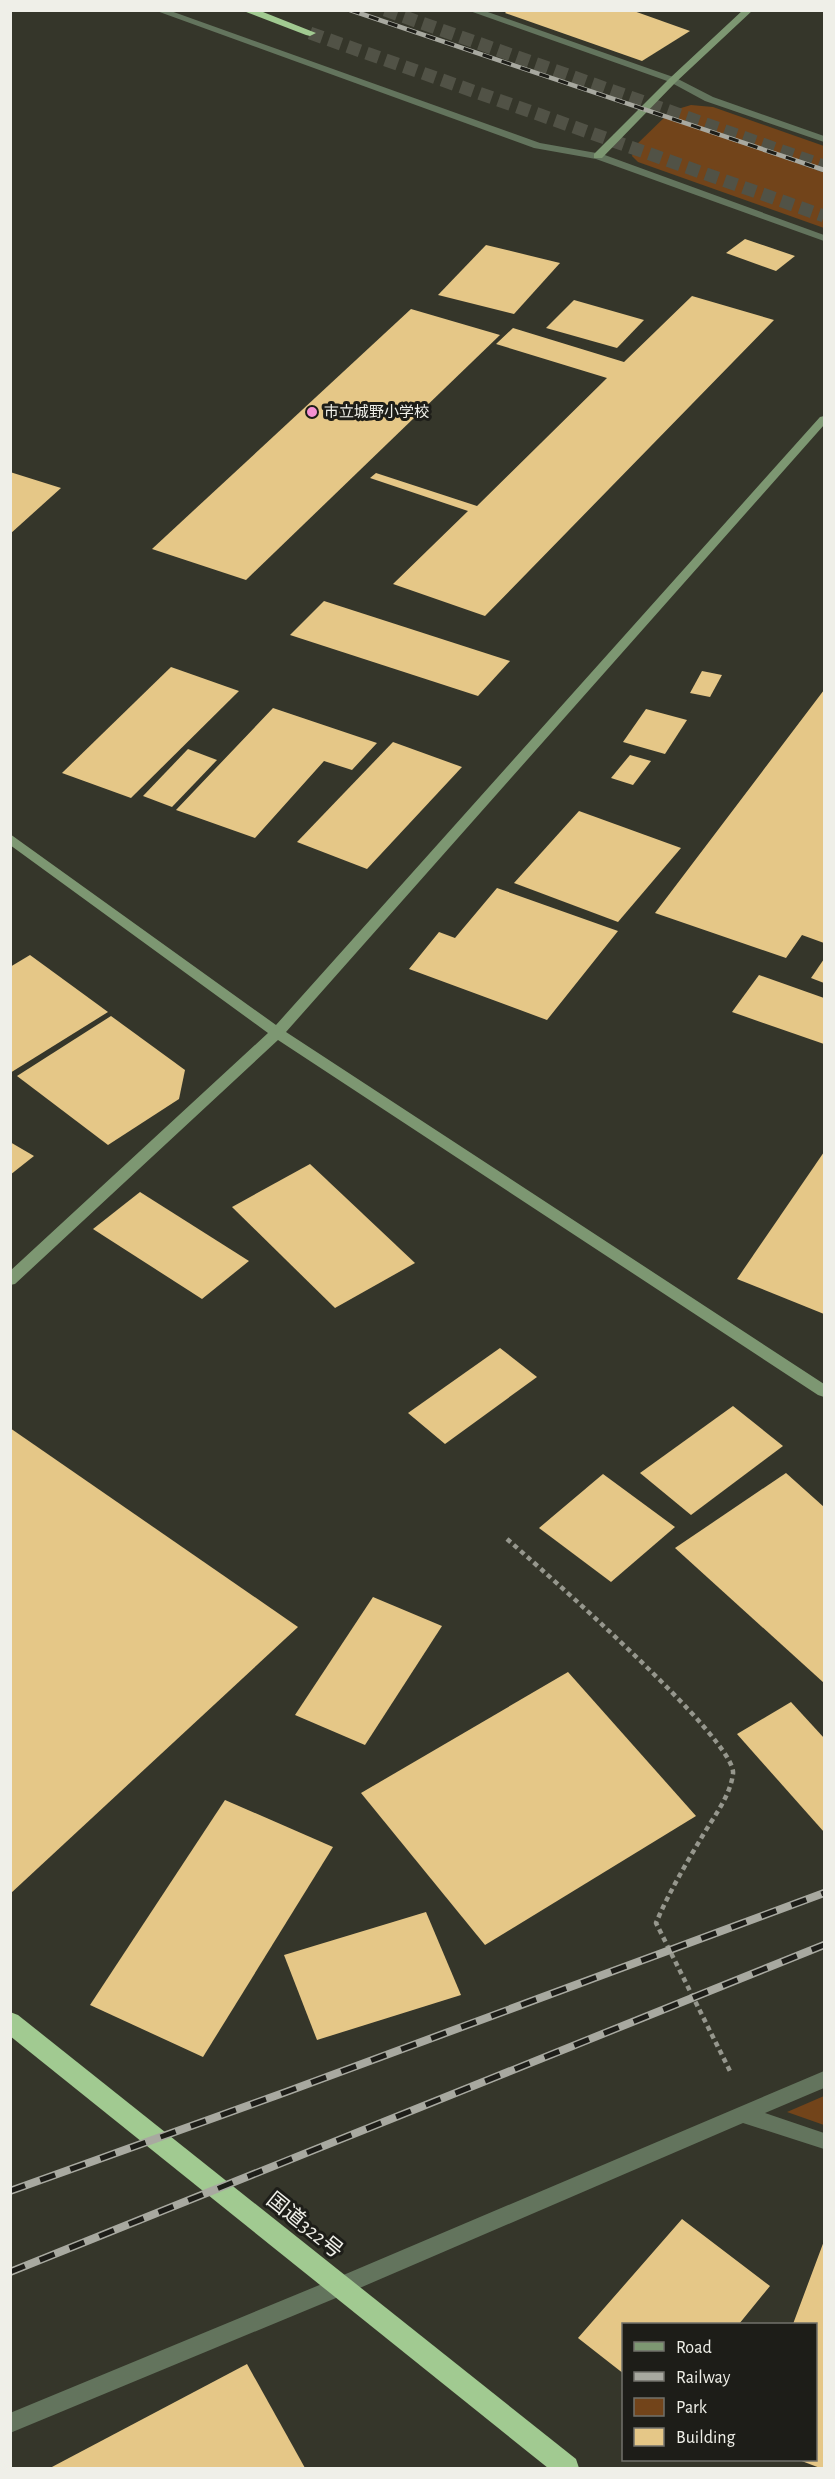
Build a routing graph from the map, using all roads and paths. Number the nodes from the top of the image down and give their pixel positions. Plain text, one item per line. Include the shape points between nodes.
1 (158, 10) edge
2 (246, 10) edge
3 (471, 10) edge
4 (749, 10) edge
5 (310, 33) tunnel mouth
6 (673, 80) junction
7 (825, 139) edge
8 (598, 156) junction
9 (825, 238) edge
10 (825, 419) edge
11 (10, 838) edge
12 (277, 1033) junction
13 (10, 1280) edge
14 (825, 1391) edge
15 (507, 1539) dead end
16 (10, 2022) edge
17 (825, 2079) edge
18 (742, 2114) junction
19 (825, 2141) edge
20 (341, 2286) junction
21 (10, 2423) edge
22 (567, 2469) edge

1 - 8 street via 538,146
2 - 5 highway
3 - 6 street
4 - 6 street
6 - 7 street via 709,99
6 - 8 street
8 - 9 street
10 - 12 street
11 - 12 street
12 - 13 street
12 - 14 street
15 - 18 path via 622,1641 722,1747 734,1770 730,1790 668,1894 656,1923 729,2066
16 - 20 highway, 国道322号
17 - 18 street
18 - 19 street
18 - 20 street
20 - 21 street
20 - 22 highway, 国道322号

